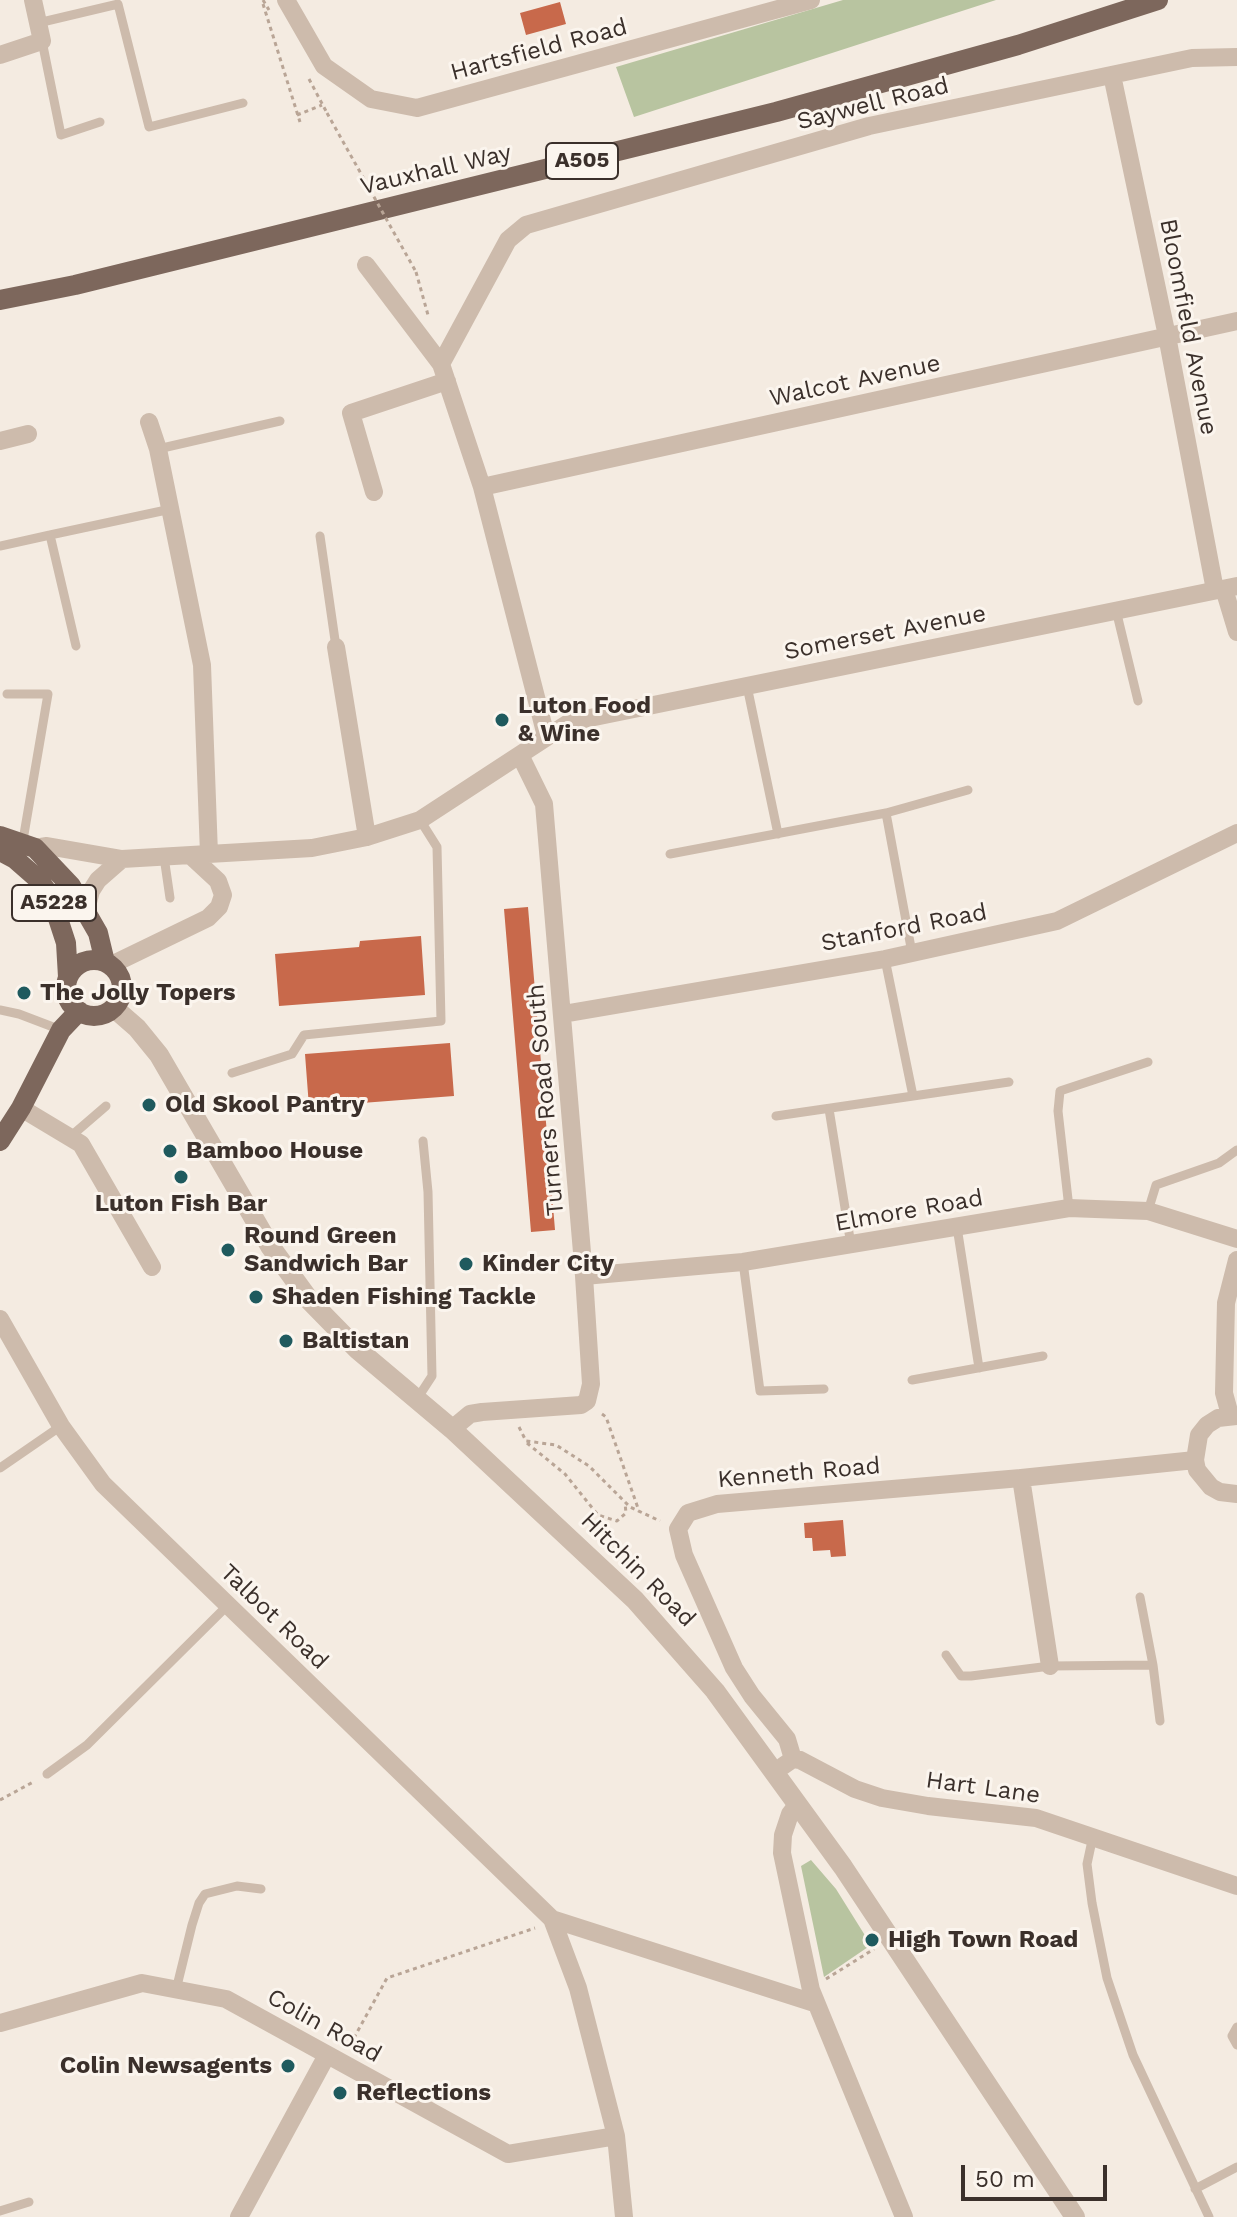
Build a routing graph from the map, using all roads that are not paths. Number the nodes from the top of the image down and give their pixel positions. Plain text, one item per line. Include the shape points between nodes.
1 (33, 0) edge
2 (286, 0) edge
3 (811, 0) edge
4 (1158, 0) edge
5 (40, 32) junction
6 (0, 55) edge
7 (1237, 57) edge
8 (1112, 75) junction
9 (243, 103) dead end
10 (100, 122) dead end
11 (366, 265) dead end
12 (0, 300) edge
13 (1237, 321) edge
14 (1167, 336) junction
15 (444, 372) junction
16 (280, 421) dead end
17 (149, 422) dead end
18 (28, 434) dead end
19 (0, 441) edge
20 (158, 449) junction
21 (482, 487) junction
22 (374, 492) dead end
23 (171, 509) junction
24 (50, 535) junction
25 (320, 536) dead end
26 (0, 546) edge
27 (1225, 588) edge
28 (1116, 610) junction
29 (1237, 632) edge
30 (76, 646) dead end
31 (336, 647) joint
32 (747, 686) junction
33 (7, 694) dead end
34 (1138, 701) dead end
35 (546, 736) junction
36 (520, 755) junction
37 (968, 790) dead end
38 (886, 813) junction
39 (420, 820) junction
40 (1237, 833) edge
41 (778, 834) junction
42 (0, 836) edge
43 (367, 837) junction
44 (18, 850) edge
45 (670, 854) dead end
46 (200, 855) junction
47 (164, 857) junction
48 (122, 859) junction
49 (170, 898) dead end
50 (86, 910) junction
51 (912, 953) junction
52 (885, 959) junction
53 (108, 964) junction
54 (68, 977) junction
55 (114, 1008) junction
56 (0, 1010) edge
57 (79, 1011) junction
58 (563, 1014) junction
59 (61, 1030) junction
60 (1148, 1062) dead end
61 (232, 1073) dead end
62 (1009, 1082) dead end
63 (913, 1096) junction
64 (106, 1106) dead end
65 (21, 1108) junction
66 (829, 1109) junction
67 (776, 1116) dead end
68 (70, 1137) junction
69 (0, 1141) edge
70 (423, 1141) dead end
71 (1237, 1150) edge
72 (1069, 1208) junction
73 (1148, 1211) junction
74 (957, 1227) junction
75 (1237, 1239) edge
76 (851, 1245) junction
77 (1237, 1260) edge
78 (743, 1262) junction
79 (152, 1267) dead end
80 (584, 1276) junction
81 (0, 1319) edge
82 (1043, 1356) dead end
83 (979, 1368) junction
84 (912, 1380) dead end
85 (824, 1389) dead end
86 (417, 1399) junction
87 (1233, 1415) edge
88 (61, 1426) junction
89 (452, 1429) junction
90 (1195, 1460) junction
91 (0, 1468) edge
92 (1021, 1478) junction
93 (1235, 1500) edge
94 (1140, 1597) dead end
95 (227, 1606) junction
96 (946, 1655) dead end
97 (1153, 1665) junction
98 (1050, 1666) junction
99 (1160, 1721) dead end
100 (793, 1759) junction
101 (774, 1772) junction
102 (47, 1774) road end
103 (797, 1805) junction
104 (1093, 1836) junction
105 (1237, 1886) edge
106 (261, 1889) dead end
107 (552, 1919) junction
108 (176, 1990) junction
109 (812, 1996) junction
110 (0, 2023) edge
111 (1237, 2027) edge
112 (1237, 2045) edge
113 (334, 2059) junction
114 (616, 2136) junction
115 (1237, 2167) edge
116 (1195, 2189) junction
117 (29, 2202) dead end
118 (0, 2211) edge
119 (244, 2215) edge
120 (624, 2217) edge
121 (904, 2217) edge
122 (1075, 2217) edge
123 (1209, 2217) edge

1 - 5 street
2 - 3 street, Hartsfield Road via 324,66 371,99 417,108
4 - 12 main road, Vauxhall Way / A505 via 1018,45 760,116
5 - 6 street
5 - 9 lane via 118,4 149,127
5 - 10 lane via 61,135
7 - 8 street, Saywell Road via 1192,58
8 - 14 street, Bloomfield Avenue
8 - 15 street, Saywell Road via 869,126 526,225 508,240
11 - 15 street
13 - 14 street, Walcot Avenue
14 - 21 street, Walcot Avenue
14 - 27 street, Bloomfield Avenue
15 - 21 street
15 - 22 street via 351,413
16 - 20 lane
17 - 20 street
18 - 19 street
20 - 23 street
21 - 35 street
23 - 24 lane
23 - 46 street via 202,665
24 - 26 lane
24 - 30 lane
25 - 31 lane
27 - 28 street, Somerset Avenue
27 - 29 street, Bloomfield Avenue
28 - 32 street, Somerset Avenue
28 - 34 lane
31 - 43 street
32 - 35 street, Somerset Avenue via 570,722
32 - 41 lane
33 - 44 lane via 48,694
35 - 36 street, Somerset Avenue
36 - 39 street, Somerset Avenue
36 - 58 street, Turners Road South via 544,804
37 - 38 lane
38 - 41 lane
38 - 51 lane
39 - 43 street, Somerset Avenue
39 - 61 lane via 437,847 441,1021 304,1035 292,1054
40 - 51 street, Stanford Road via 1057,921
41 - 45 lane
42 - 44 main road, A5228
43 - 46 street, Somerset Avenue via 312,848
44 - 48 street, Somerset Avenue via 47,846
44 - 50 main road, A5228 via 71,886
44 - 54 main road, A5228 via 51,897 66,943
46 - 47 street, Somerset Avenue
46 - 53 street via 218,881 223,895 219,907 208,918
47 - 48 street, Somerset Avenue
47 - 49 lane
48 - 50 street via 98,880
50 - 53 main road, A5228
51 - 52 street, Stanford Road
52 - 58 street, Stanford Road
52 - 63 lane
53 - 54 main road via 84,962
53 - 55 main road via 119,973 123,986
54 - 57 main road via 67,994
55 - 57 main road via 95,1017
55 - 86 street, Hitchin Road via 159,1055 297,1285 357,1349
56 - 59 lane
57 - 59 main road
58 - 80 street, Turners Road South
59 - 65 main road
60 - 72 lane via 1060,1091
62 - 63 lane
63 - 66 lane
64 - 68 lane
65 - 68 street
65 - 69 main road
66 - 67 lane
66 - 76 lane
68 - 79 street via 81,1144
70 - 86 lane via 432,1376
71 - 73 lane via 1219,1163 1156,1185
72 - 73 street, Elmore Road
72 - 74 street, Elmore Road
73 - 75 street, Elmore Road
74 - 76 street, Elmore Road
74 - 83 lane
76 - 78 street, Elmore Road
77 - 87 street via 1226,1303 1224,1393
78 - 80 street, Elmore Road
78 - 85 lane via 760,1391
80 - 89 street, Turners Road South via 591,1384 587,1401 573,1407 470,1414
81 - 88 street, Talbot Road
82 - 83 lane
83 - 84 lane
86 - 89 street, Hitchin Road
87 - 90 street via 1207,1425 1199,1435
88 - 91 lane
88 - 95 street, Talbot Road via 103,1484
89 - 101 street, Hitchin Road via 661,1627
90 - 92 street, Kenneth Road
90 - 93 street via 1211,1487
92 - 98 street
92 - 100 street, Kenneth Road via 717,1504 688,1513 678,1529 684,1555 734,1668 787,1739
94 - 97 lane
95 - 102 lane via 87,1745
95 - 107 street, Talbot Road
96 - 98 lane via 961,1676
97 - 98 lane
97 - 99 lane
100 - 101 street
100 - 104 street, Hart Lane via 882,1798 1018,1814
101 - 103 street, Hitchin Road
103 - 109 street via 783,1835 782,1853
103 - 122 street, Hitchin Road
104 - 105 street, Hart Lane
104 - 116 lane via 1087,1864 1107,1978 1133,2055
106 - 108 lane via 237,1886 205,1894
107 - 109 street
107 - 114 street via 578,1988
108 - 110 street, Colin Road via 142,1983
108 - 113 street, Colin Road via 226,1999
109 - 121 street
111 - 112 lane via 1232,2036
113 - 114 street, Colin Road via 508,2154
113 - 119 street
114 - 120 street
115 - 116 lane
116 - 123 lane
117 - 118 lane

